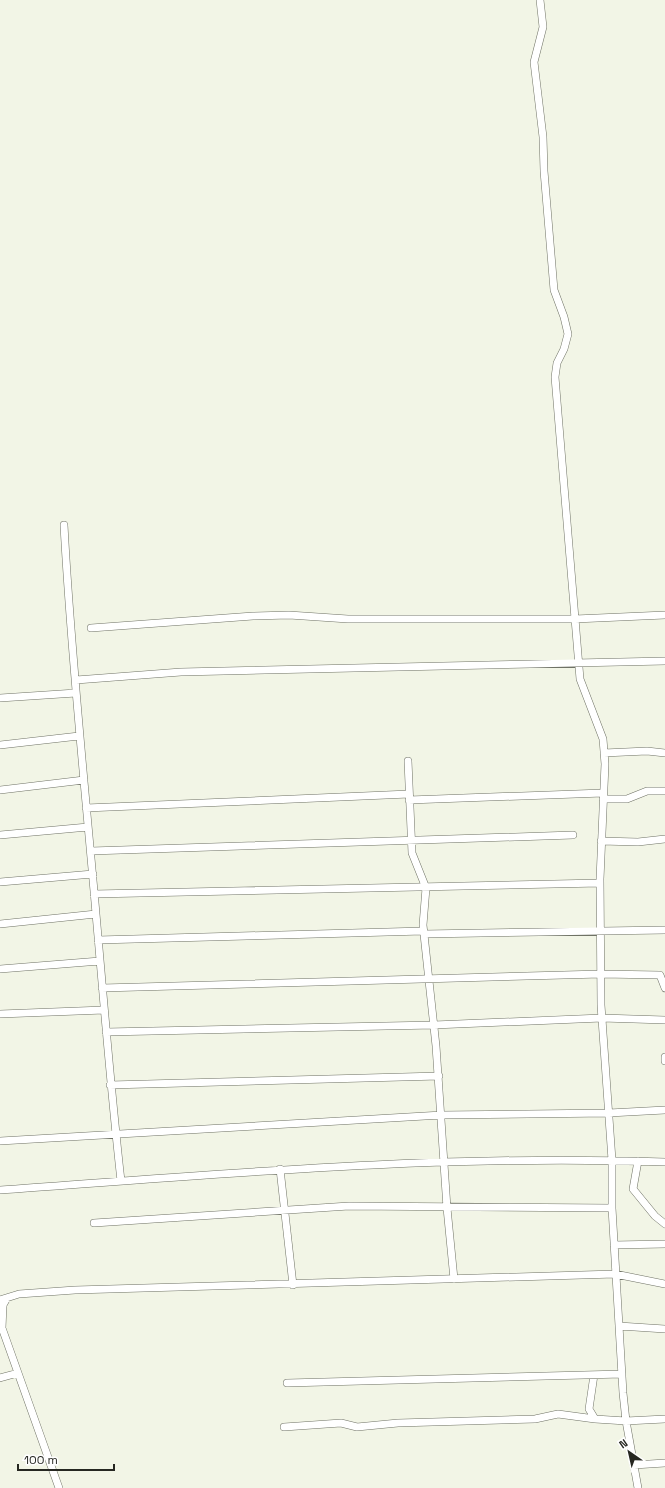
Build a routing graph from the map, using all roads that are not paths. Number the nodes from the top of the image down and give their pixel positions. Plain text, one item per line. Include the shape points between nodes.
1 (540, 0) edge
2 (64, 525) dead end
3 (665, 615) edge
4 (575, 619) junction
5 (91, 628) dead end
6 (665, 661) edge
7 (578, 665) junction
8 (76, 680) junction
9 (76, 693) junction
10 (0, 698) edge
11 (79, 736) junction
12 (0, 745) edge
13 (604, 753) junction
14 (665, 753) edge
15 (408, 761) dead end
16 (84, 780) junction
17 (0, 790) edge
18 (665, 791) edge
19 (603, 796) junction
20 (409, 797) junction
21 (86, 808) junction
22 (88, 827) junction
23 (0, 835) edge
24 (573, 835) dead end
25 (665, 839) edge
26 (411, 841) junction
27 (601, 841) junction
28 (90, 852) junction
29 (93, 874) junction
30 (0, 882) edge
31 (600, 883) junction
32 (426, 888) junction
33 (94, 894) junction
34 (96, 914) junction
35 (0, 924) edge
36 (600, 930) junction
37 (665, 930) edge
38 (424, 932) junction
39 (98, 940) junction
40 (100, 961) junction
41 (0, 969) edge
42 (601, 974) junction
43 (429, 978) junction
44 (102, 988) junction
45 (665, 988) edge
46 (104, 1010) junction
47 (0, 1014) edge
48 (602, 1018) junction
49 (665, 1020) edge
50 (434, 1025) junction
51 (106, 1032) junction
52 (665, 1057) edge
53 (665, 1061) edge
54 (438, 1076) junction
55 (110, 1085) junction
56 (665, 1110) edge
57 (609, 1113) junction
58 (442, 1115) junction
59 (116, 1133) junction
60 (0, 1141) edge
61 (612, 1160) junction
62 (638, 1161) junction
63 (445, 1162) junction
64 (665, 1162) edge
65 (280, 1169) junction
66 (121, 1181) junction
67 (0, 1190) edge
68 (447, 1208) junction
69 (612, 1208) junction
70 (284, 1210) junction
71 (94, 1223) dead end
72 (665, 1224) edge
73 (665, 1244) edge
74 (614, 1245) junction
75 (615, 1274) junction
76 (454, 1279) junction
77 (665, 1284) edge
78 (293, 1285) junction
79 (9, 1296) junction
80 (0, 1300) edge
81 (619, 1326) junction
82 (1, 1328) edge
83 (665, 1329) edge
84 (18, 1373) junction
85 (622, 1374) junction
86 (594, 1375) junction
87 (0, 1378) edge
88 (287, 1383) dead end
89 (595, 1419) junction
90 (665, 1419) edge
91 (626, 1421) junction
92 (284, 1427) dead end
93 (665, 1463) edge
94 (634, 1465) junction
95 (59, 1488) edge
96 (638, 1488) edge

1 - 4 street via 543,27 534,62 543,137 554,290 568,334 557,363 556,377
2 - 8 street via 67,596
3 - 4 street
4 - 5 street via 348,619 289,615
4 - 7 street
6 - 7 street
7 - 8 street via 181,672
7 - 13 street via 580,679 598,722
8 - 9 street
9 - 10 street
9 - 11 street
11 - 12 street
11 - 16 street
13 - 14 street
13 - 19 street
15 - 20 street
16 - 17 street
16 - 21 street
18 - 19 street via 647,791 627,799
19 - 20 street
19 - 27 street
20 - 21 street
20 - 26 street
21 - 22 street
22 - 23 street
22 - 28 street
24 - 26 street
25 - 27 street via 638,842
26 - 28 street
26 - 32 street via 412,853
27 - 31 street
28 - 29 street
29 - 30 street
29 - 33 street
31 - 32 street
31 - 36 street
32 - 33 street
32 - 38 street
33 - 34 street
34 - 35 street
34 - 39 street
36 - 37 street
36 - 38 street
36 - 42 street
38 - 39 street
38 - 43 street
39 - 40 street
40 - 41 street
40 - 44 street
42 - 43 street
42 - 45 street via 660,975
42 - 48 street
43 - 44 street
43 - 50 street
44 - 46 street
46 - 47 street
46 - 51 street
48 - 49 street
48 - 50 street
48 - 57 street
50 - 51 street
50 - 54 street
51 - 55 street
52 - 53 street
54 - 55 street
54 - 58 street
55 - 59 street
56 - 57 street
57 - 58 street
57 - 61 street
58 - 59 street
58 - 63 street
59 - 60 street
59 - 66 street
61 - 62 street
61 - 63 street
61 - 69 street
62 - 64 street
62 - 72 street via 633,1189
63 - 65 street
63 - 68 street
65 - 66 street
65 - 70 street
66 - 67 street
68 - 69 street
68 - 70 street via 349,1206
68 - 76 street
69 - 74 street
70 - 71 street
70 - 78 street
73 - 74 street
74 - 75 street
75 - 76 street
75 - 77 street
75 - 81 street
76 - 78 street
78 - 79 street via 75,1290
79 - 80 street
79 - 82 street via 3,1305
81 - 83 street
81 - 85 street
82 - 84 street
84 - 87 street
84 - 95 street
85 - 86 street
85 - 91 street
86 - 88 street
86 - 89 street via 589,1409
89 - 91 street
89 - 92 street via 558,1414 534,1419 398,1423 358,1427 341,1423
90 - 91 street
91 - 94 street
93 - 94 street
94 - 96 street

